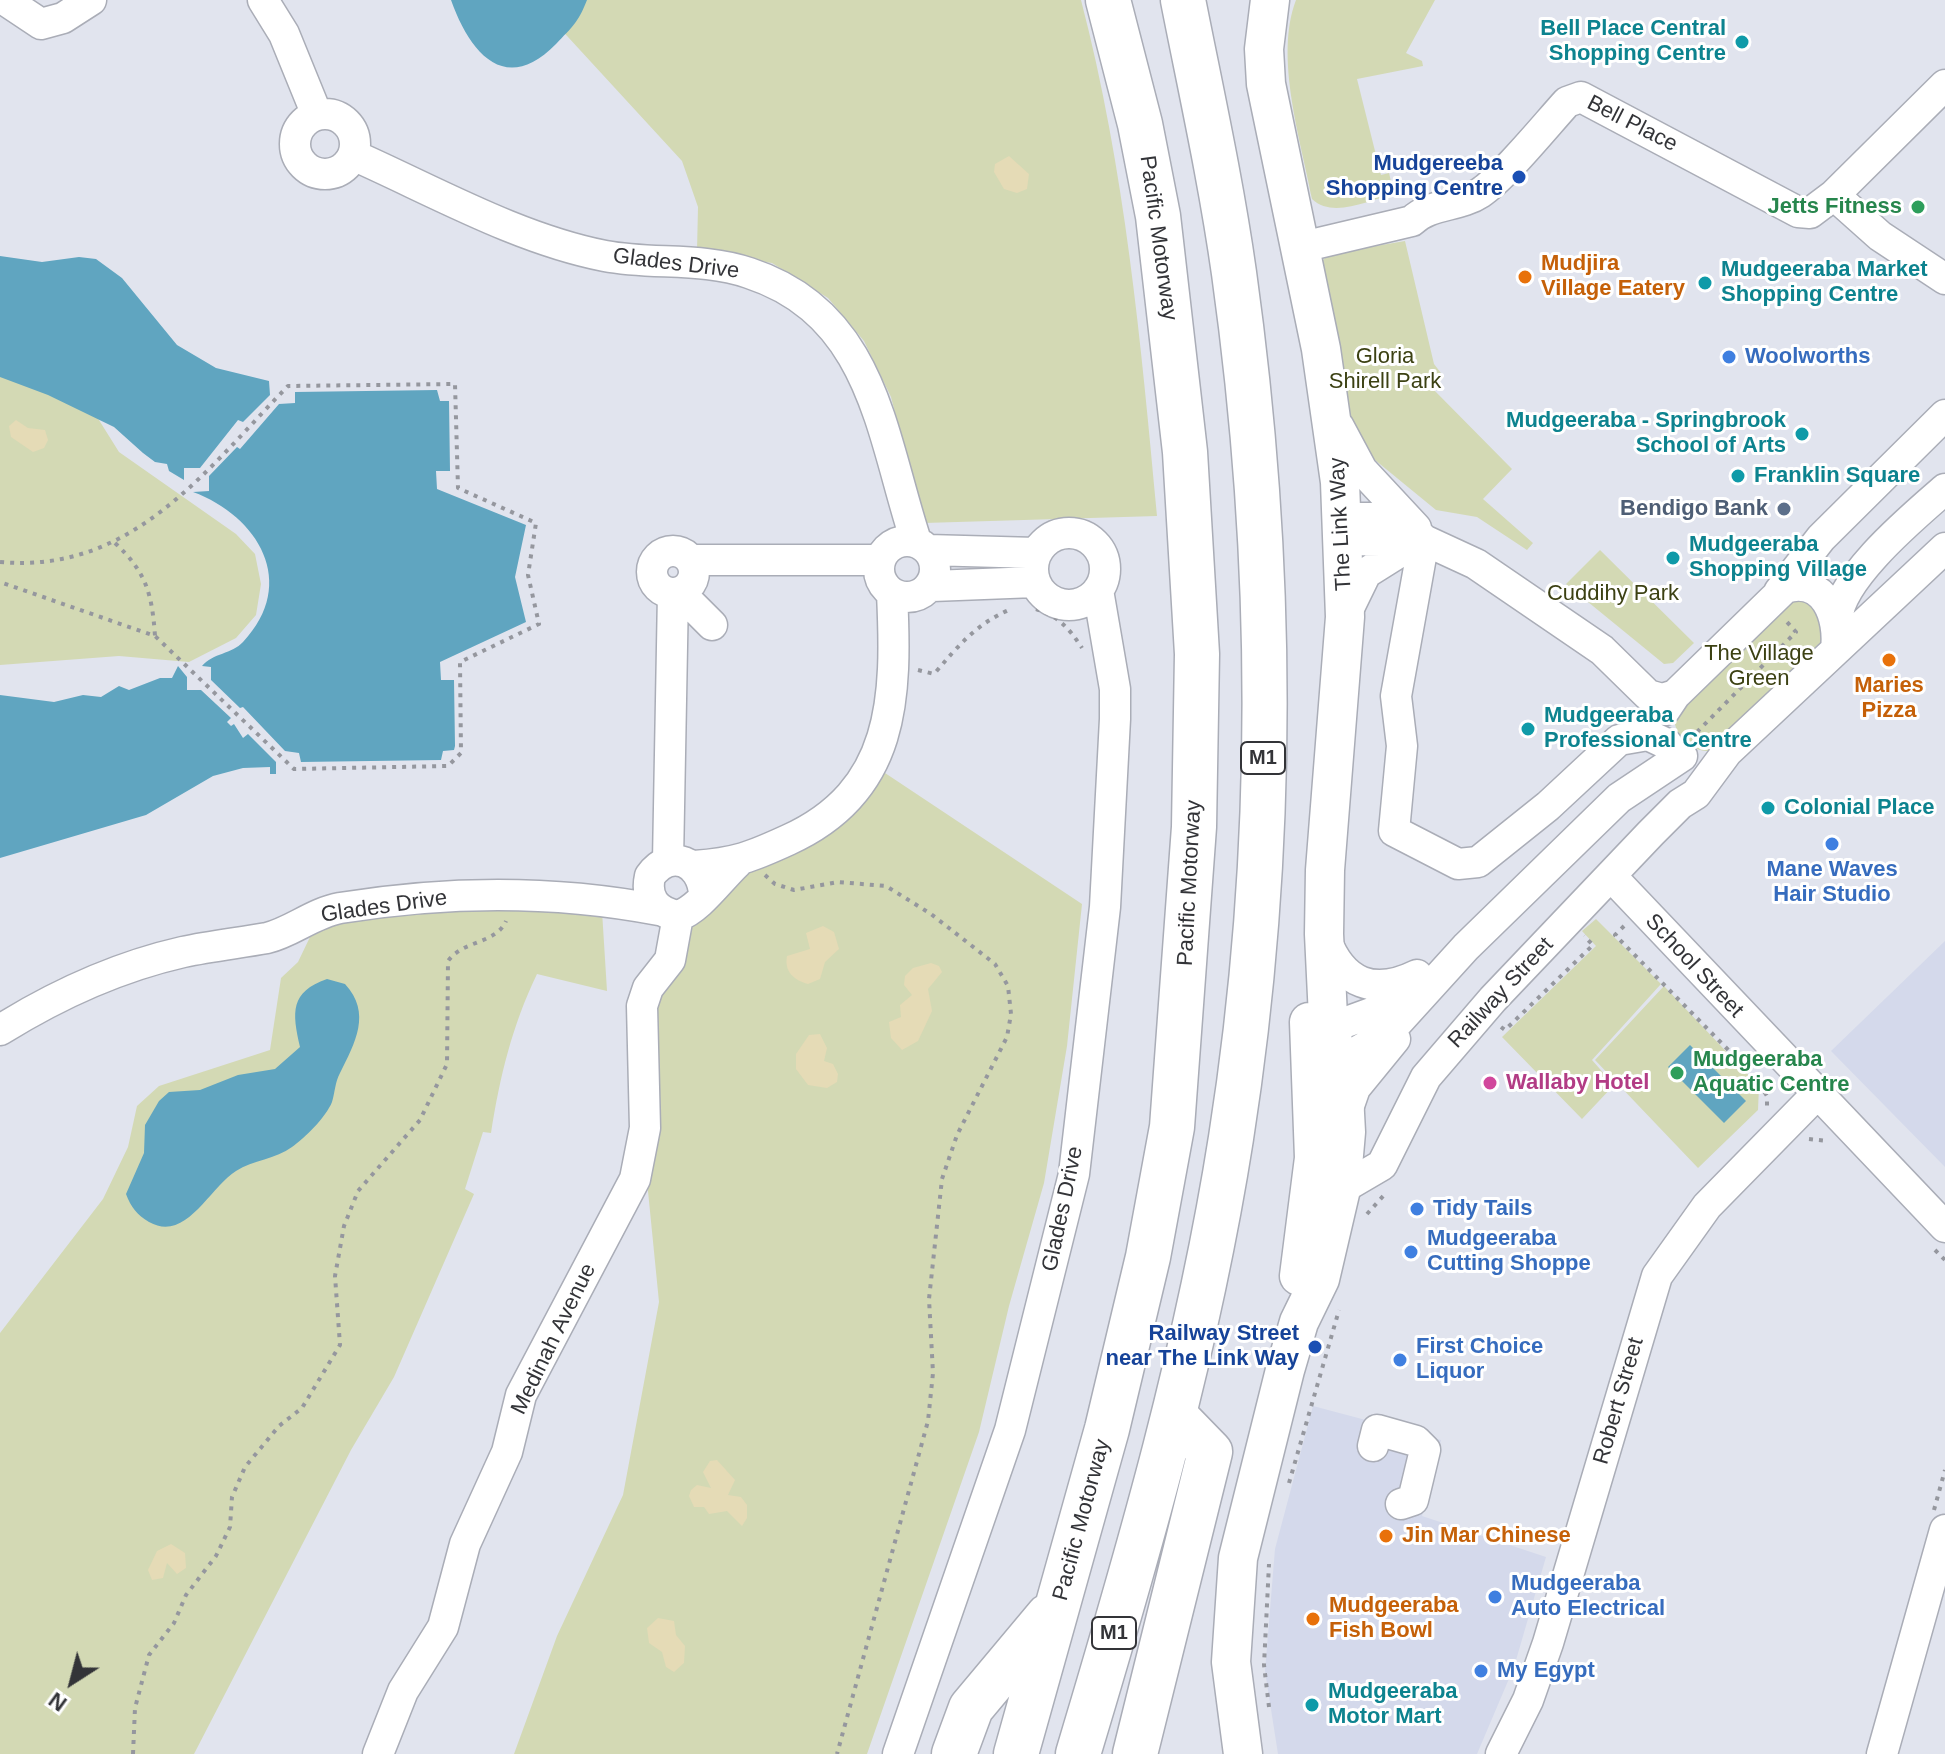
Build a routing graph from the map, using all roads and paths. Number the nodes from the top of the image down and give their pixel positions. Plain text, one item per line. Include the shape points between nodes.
1 (5, 0) edge
2 (91, 0) edge
3 (263, 0) edge
4 (1108, 0) edge
5 (1183, 0) edge
6 (1257, 1) edge
7 (1945, 85) edge
8 (317, 115) junction
9 (353, 155) junction
10 (1834, 195) junction
11 (1293, 241) junction
12 (1945, 279) edge
13 (1331, 407) junction
14 (1945, 415) edge
15 (896, 481) junction
16 (1945, 489) edge
17 (1336, 529) junction
18 (1420, 538) junction
19 (115, 543) junction
20 (922, 545) junction
21 (1945, 548) edge
22 (1872, 558) junction
23 (0, 562) edge
24 (898, 577) junction
25 (684, 581) junction
26 (0, 582) edge
27 (1031, 587) junction
28 (1088, 597) junction
29 (1786, 598) junction
30 (1345, 617) junction
31 (1551, 617) junction
32 (712, 625) dead end
33 (1836, 635) junction
34 (155, 636) junction
35 (1095, 647) junction
36 (895, 665) junction
37 (1672, 733) junction
38 (1727, 752) junction
39 (1680, 804) junction
40 (746, 859) junction
41 (679, 874) junction
42 (1611, 876) junction
43 (508, 895) junction
44 (600, 899) junction
45 (668, 913) junction
46 (1629, 921) dead end
47 (1578, 930) dead end
48 (1324, 934) junction
49 (1451, 962) junction
50 (1490, 1014) junction
51 (0, 1030) edge
52 (1325, 1041) junction
53 (1816, 1095) junction
54 (1346, 1114) junction
55 (1765, 1115) dead end
56 (1804, 1142) dead end
57 (1837, 1150) dead end
58 (1341, 1189) junction
59 (1388, 1191) dead end
60 (1365, 1217) dead end
61 (1940, 1238) edge
62 (1945, 1260) edge
63 (1342, 1299) dead end
64 (1299, 1322) junction
65 (1175, 1416) junction
66 (1373, 1446) dead end
67 (1287, 1489) dead end
68 (1401, 1504) dead end
69 (1945, 1530) edge
70 (1268, 1556) dead end
71 (1060, 1602) junction
72 (1269, 1713) dead end
73 (133, 1754) edge
74 (378, 1754) edge
75 (837, 1754) edge
76 (898, 1754) edge
77 (954, 1754) edge
78 (1016, 1754) edge
79 (1078, 1754) edge
80 (1135, 1754) edge
81 (1243, 1754) edge
82 (1501, 1754) edge
83 (1882, 1754) edge

1 - 2 street via 41,24 72,14
3 - 8 street via 284,34
4 - 71 highway, Pacific Motorway via 1158,216 1185,452 1197,654 1194,827 1172,1127 1148,1257
5 - 65 highway, M1 via 1221,192 1243,340 1266,655 1259,874 1247,1016 1212,1246
6 - 11 main road via 1250,79
7 - 10 street, Bell Place
8 - 9 street via 334,115 345,122 355,138
8 - 9 street via 297,134 296,151 305,166 334,172
9 - 15 street, Glades Drive via 521,230 605,256 748,272 790,292 827,321 863,369
10 - 11 street, Bell Place via 1803,214 1581,97 1567,102 1483,191 1461,203 1422,212 1412,221
10 - 12 street via 1874,231
11 - 13 main road, The Link Way
11 - 17 main road via 1311,410
13 - 17 main road, The Link Way
13 - 18 street via 1358,464
14 - 29 street, Railway Street via 1821,538
15 - 20 street, Glades Drive
15 - 24 street, Glades Drive
16 - 22 street, Railway Street
17 - 18 street via 1396,521
17 - 30 main road, The Link Way
17 - 52 main road via 1308,829
18 - 30 street via 1366,573
18 - 31 street via 1476,564
18 - 37 street via 1396,696 1402,746 1394,831 1458,864 1478,862 1619,740
19 - 23 path via 63,560
19 - 34 path via 145,580
19 - 34 path via 178,500 288,386 455,384 458,488 536,523 528,575 539,624 460,662 461,753 448,766 294,769
20 - 24 street, Glades Drive via 901,541
20 - 24 street, Glades Drive via 936,566
20 - 27 street, Glades Drive
21 - 33 street, Railway Street
22 - 29 street, Railway Street
22 - 33 street, Railway Street via 1840,601
24 - 25 street, Glades Drive
24 - 27 street, Glades Drive
24 - 36 street, Glades Drive
25 - 32 street
25 - 41 street via 672,786
26 - 34 path
27 - 28 street via 1052,600
27 - 28 street, Glades Drive via 1045,541 1073,533 1087,538 1105,562 1104,577
27 - 35 path via 1052,614
27 - 36 path via 965,636 934,674
28 - 35 street, Glades Drive
29 - 33 street via 1826,599
29 - 37 street, Railway Street
29 - 37 path via 1796,632
30 - 48 main road, The Link Way
31 - 37 street
31 - 37 street via 1602,650 1648,695 1662,699
33 - 38 street, Railway Street
35 - 76 street, Glades Drive via 1115,689 1115,719 1105,907 1074,1174 1010,1430
36 - 40 street, Glades Drive via 880,749 852,796 810,830
37 - 38 street via 1707,762
37 - 39 street via 1686,781
37 - 49 street, Railway Street via 1619,798
38 - 39 street, Railway Street via 1707,782
39 - 42 street, Railway Street
40 - 41 street, Glades Drive
40 - 75 path via 784,888 875,882 899,893 995,964 1008,986 1011,1014 999,1059 957,1135 942,1179 929,1299 933,1373 928,1421
41 - 44 street, Glades Drive
41 - 45 street via 649,895
41 - 45 street, Glades Drive via 699,905
42 - 50 street, Railway Street
42 - 53 street, School Street
43 - 44 street, Glades Drive
43 - 51 street, Glades Drive via 338,909 272,937 186,951 94,979
43 - 73 path via 506,924 500,932 459,949 448,961 447,1064 420,1120 358,1191 344,1226 335,1276 340,1345 302,1408 279,1426 245,1467 232,1497 230,1527 216,1556 149,1655 135,1708
44 - 45 street, Glades Drive
45 - 74 street, Medinah Avenue via 670,960 648,988 642,1006 645,1128 635,1179 521,1395 507,1452 465,1544 443,1627 403,1691
46 - 55 path via 1615,935 1763,1087
47 - 50 path via 1593,945 1505,1030
48 - 49 street, Railway Street via 1343,971 1373,985 1404,981
48 - 52 main road, The Link Way
49 - 52 street, Railway Street via 1382,1038 1351,1055
49 - 54 street, Railway Street via 1355,1088
50 - 58 street, Railway Street via 1426,1077 1382,1165
52 - 54 main road, Railway Street
52 - 64 main road, Railway Street via 1298,1274
53 - 61 street, School Street
53 - 82 street, Robert Street via 1707,1206 1657,1276 1548,1643
54 - 58 main road, Railway Street
56 - 57 path via 1824,1139
58 - 64 main road, Railway Street via 1320,1279
59 - 60 path
61 - 62 path
63 - 67 path
64 - 81 main road, Railway Street via 1234,1583 1231,1662
65 - 79 highway, M1
65 - 80 highway, M1 via 1210,1452
66 - 68 street via 1377,1430 1416,1441 1425,1450 1413,1500
69 - 83 street
70 - 72 path via 1264,1665
71 - 77 highway via 971,1708
71 - 78 highway, Pacific Motorway

